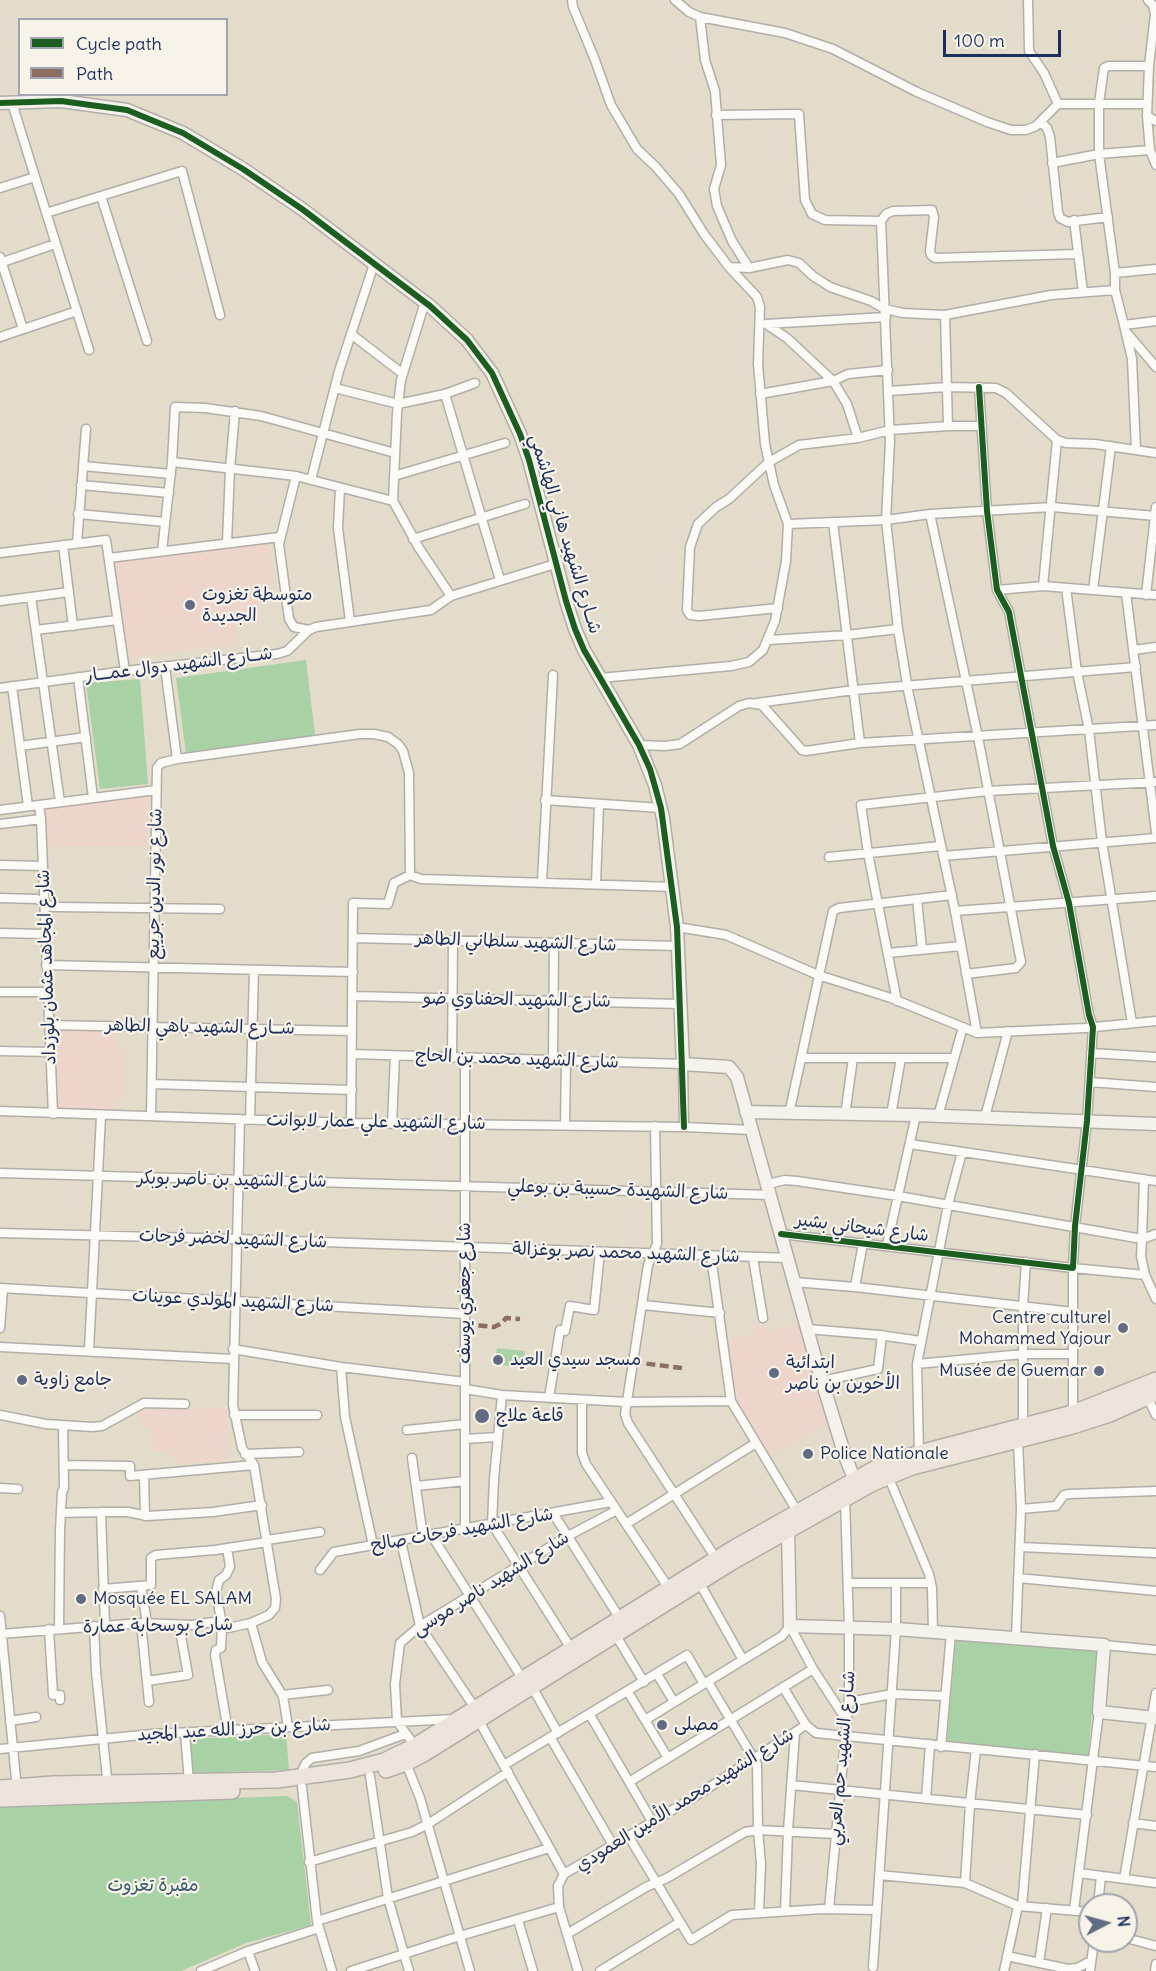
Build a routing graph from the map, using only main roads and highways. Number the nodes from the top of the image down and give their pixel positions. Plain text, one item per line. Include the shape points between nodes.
1 (1156, 1380) edge
2 (1152, 1394) edge
3 (863, 1482) junction
4 (720, 1563) junction
5 (573, 1653) junction
6 (461, 1723) junction
7 (303, 1782) junction
8 (0, 1788) edge
9 (108, 1790) junction
10 (17, 1792) junction
11 (0, 1799) edge

1 - 3 highway via 1073,1413 891,1462
2 - 3 highway via 1110,1414 1069,1427
3 - 4 highway via 797,1511
3 - 4 highway via 845,1499
4 - 5 highway via 668,1587 619,1617
4 - 5 highway via 699,1582 615,1634
5 - 6 highway
6 - 7 highway via 410,1740 372,1765
6 - 7 highway via 406,1762 370,1776 326,1784
7 - 9 highway
7 - 9 highway via 189,1782
8 - 10 highway
9 - 10 highway
10 - 11 highway

